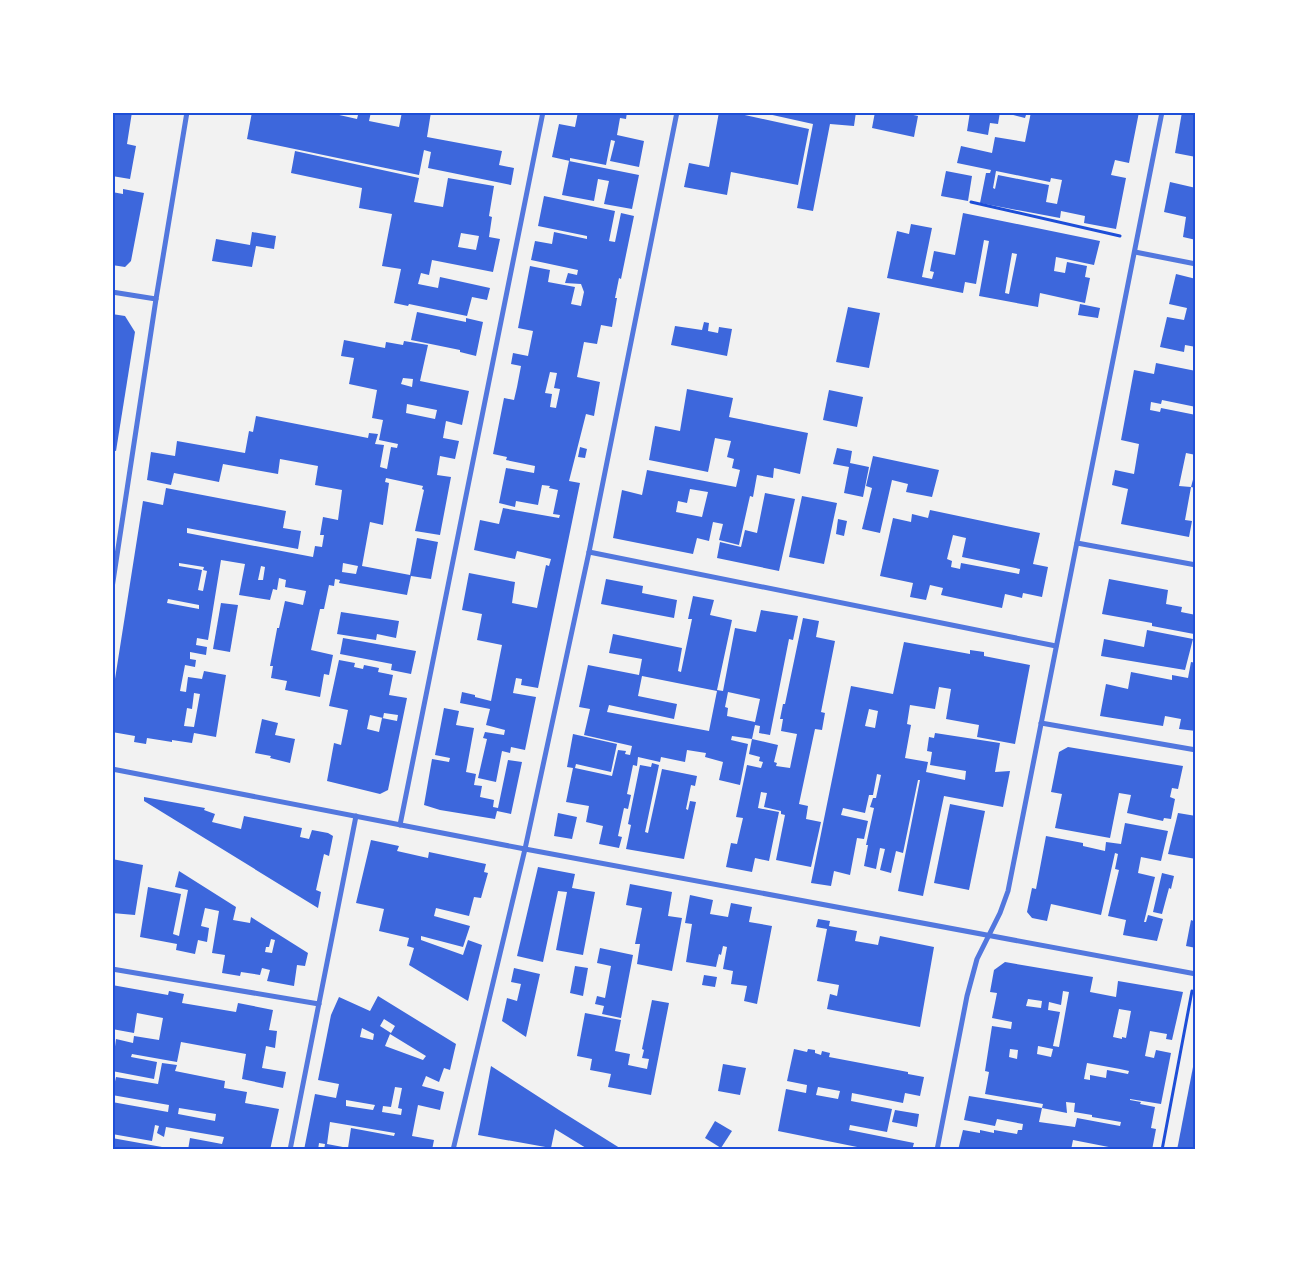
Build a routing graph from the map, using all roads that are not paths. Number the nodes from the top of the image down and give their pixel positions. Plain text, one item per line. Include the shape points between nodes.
1 (188, 112) edge
2 (543, 112) edge
3 (677, 112) edge
4 (1162, 112) edge
5 (1135, 252) junction
6 (1196, 264) edge
7 (112, 292) edge
8 (156, 299) junction
9 (1077, 543) junction
10 (589, 552) junction
11 (1196, 565) edge
12 (112, 588) edge
13 (1056, 646) junction
14 (1041, 723) junction
15 (1196, 750) edge
16 (112, 769) edge
17 (356, 816) junction
18 (400, 825) junction
19 (525, 849) junction
20 (990, 935) junction
21 (112, 969) edge
22 (1195, 974) edge
23 (319, 1004) junction
24 (290, 1150) edge
25 (453, 1150) edge
26 (937, 1150) edge

1 - 8 street
2 - 18 street
3 - 10 street
4 - 5 street
5 - 6 street
5 - 9 street
7 - 8 street
8 - 12 street
9 - 11 street
9 - 13 street
10 - 13 street
10 - 19 street
13 - 14 street
14 - 15 street
14 - 20 street via 1008,891
16 - 17 street
17 - 18 street
17 - 23 street
18 - 19 street
19 - 20 street
19 - 25 street
20 - 22 street
20 - 26 street via 966,996
21 - 23 street
23 - 24 street

